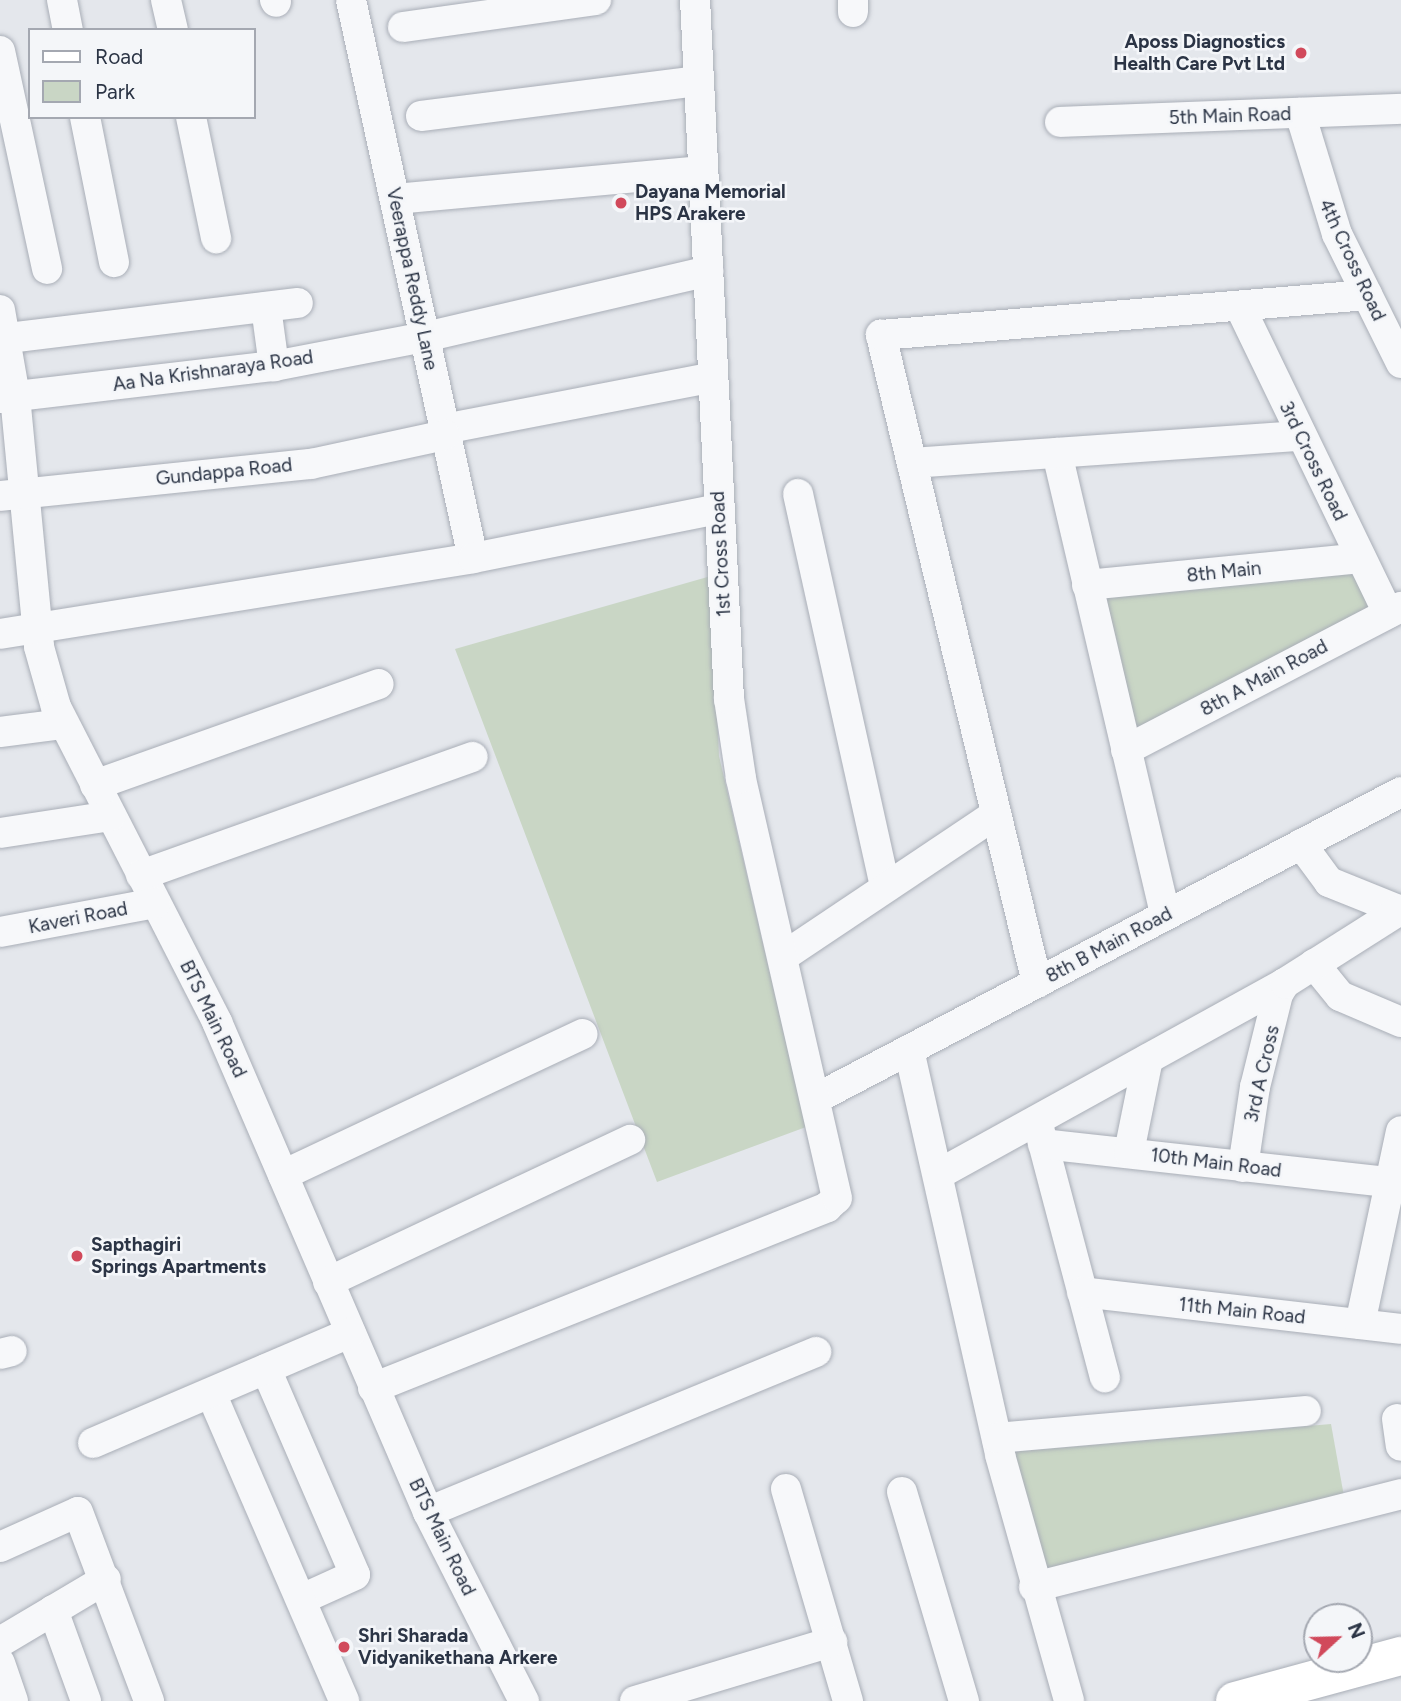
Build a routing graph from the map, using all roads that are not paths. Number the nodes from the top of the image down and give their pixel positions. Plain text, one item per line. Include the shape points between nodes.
1 (62, 0) edge
2 (166, 0) edge
3 (351, 0) edge
4 (596, 0) edge
5 (695, 0) edge
6 (403, 27) dead end
7 (68, 28) edge
8 (173, 28) edge
9 (0, 51) edge
10 (699, 81) junction
11 (1401, 109) edge
12 (1300, 113) junction
13 (421, 116) dead end
14 (85, 119) edge
15 (191, 119) edge
16 (1060, 122) dead end
17 (703, 171) junction
18 (395, 199) junction
19 (216, 238) dead end
20 (114, 262) dead end
21 (47, 269) dead end
22 (708, 271) junction
23 (1367, 295) junction
24 (298, 303) dead end
25 (267, 307) junction
26 (1241, 309) junction
27 (2, 329) edge
28 (425, 337) junction
29 (1401, 363) edge
30 (274, 366) junction
31 (713, 377) junction
32 (7, 397) edge
33 (444, 432) junction
34 (1300, 436) junction
35 (1057, 453) junction
36 (912, 463) junction
37 (12, 494) edge
38 (798, 494) dead end
39 (719, 509) junction
40 (473, 558) junction
41 (1360, 558) junction
42 (1087, 585) junction
43 (1395, 610) edge
44 (37, 630) junction
45 (0, 634) edge
46 (379, 684) dead end
47 (63, 724) junction
48 (0, 732) edge
49 (1126, 750) junction
50 (473, 757) dead end
51 (94, 785) junction
52 (1401, 792) edge
53 (996, 814) junction
54 (111, 816) junction
55 (0, 833) edge
56 (1301, 844) junction
57 (141, 875) junction
58 (885, 888) junction
59 (155, 903) junction
60 (1401, 910) edge
61 (1165, 915) junction
62 (0, 932) edge
63 (784, 956) junction
64 (1314, 964) junction
65 (1037, 983) junction
66 (1285, 983) junction
67 (1401, 1022) edge
68 (582, 1034) dead end
69 (909, 1050) junction
70 (1148, 1059) junction
71 (817, 1098) junction
72 (1401, 1131) edge
73 (1040, 1132) junction
74 (630, 1140) dead end
75 (1129, 1153) junction
76 (1243, 1167) junction
77 (939, 1174) junction
78 (282, 1175) junction
79 (1388, 1182) junction
80 (328, 1282) junction
81 (1082, 1292) junction
82 (1360, 1324) junction
83 (1401, 1329) edge
84 (350, 1333) junction
85 (816, 1352) dead end
86 (266, 1369) junction
87 (1105, 1377) dead end
88 (373, 1388) junction
89 (217, 1407) dead end
90 (1306, 1411) dead end
91 (997, 1438) junction
92 (93, 1443) dead end
93 (786, 1489) dead end
94 (902, 1492) dead end
95 (1401, 1494) edge
96 (428, 1512) junction
97 (0, 1547) edge
98 (106, 1579) junction
99 (1034, 1587) junction
100 (302, 1599) junction
101 (53, 1610) junction
102 (0, 1642) edge
103 (832, 1642) junction
104 (1401, 1656) edge
105 (0, 1663) edge
106 (1401, 1684) edge
107 (13, 1701) edge
108 (86, 1701) edge
109 (149, 1701) edge
110 (344, 1701) edge
111 (524, 1701) edge
112 (635, 1701) edge
113 (848, 1701) edge
114 (964, 1701) edge
115 (1069, 1701) edge
116 (1235, 1701) edge
117 (1335, 1701) edge

1 - 7 street
2 - 8 street
3 - 18 street, Veerappa Reddy Lane
4 - 6 street
5 - 10 street, 1st Cross Road
9 - 21 street
10 - 13 street
10 - 17 street, 1st Cross Road
11 - 12 street, 5th Main Road
12 - 16 street, 5th Main Road
12 - 23 street, 4th Cross Road via 1325,202
14 - 20 street
15 - 19 street
17 - 18 street
17 - 22 street, 1st Cross Road
18 - 28 street, Veerappa Reddy Lane
22 - 28 street, Aa Na Krishnaraya Road
22 - 31 street, 1st Cross Road
23 - 26 street
23 - 29 street, 4th Cross Road
24 - 25 street
25 - 27 street
25 - 30 street
26 - 34 street, 3rd Cross Road
26 - 36 street via 881,335
27 - 32 street, BTS Main Road
28 - 30 street, Aa Na Krishnaraya Road
28 - 33 street, Veerappa Reddy Lane
30 - 32 street, Aa Na Krishnaraya Road
31 - 33 street, Gundappa Road
31 - 39 street, 1st Cross Road
32 - 37 street, BTS Main Road
33 - 37 street, Gundappa Road via 311,464
33 - 40 street, Veerappa Reddy Lane
34 - 35 street
34 - 41 street, 3rd Cross Road
35 - 36 street
35 - 42 street
36 - 53 street
37 - 44 street, BTS Main Road
38 - 58 street
39 - 40 street
39 - 63 street, 1st Cross Road via 733,730
40 - 44 street
41 - 42 street, 8th Main
41 - 43 street, 3rd Cross Road
42 - 49 street
43 - 49 street, 8th A Main Road
44 - 45 street
44 - 47 street, BTS Main Road via 43,665
46 - 51 street
47 - 48 street
47 - 51 street, BTS Main Road
49 - 61 street
50 - 57 street
51 - 54 street, BTS Main Road
52 - 56 street, 8th B Main Road
53 - 58 street
53 - 65 street
54 - 55 street
54 - 57 street, BTS Main Road
56 - 60 street via 1329,882
56 - 61 street, 8th B Main Road
57 - 59 street, BTS Main Road
58 - 63 street
59 - 62 street, Kaveri Road
59 - 78 street, BTS Main Road via 217,1022
60 - 64 street
61 - 65 street, 8th B Main Road
63 - 71 street, 1st Cross Road
64 - 66 street
64 - 67 street via 1340,996
65 - 69 street, 8th B Main Road
66 - 70 street
66 - 76 street, 3rd A Cross via 1278,994 1255,1087
68 - 78 street
69 - 71 street, 8th B Main Road
69 - 77 street
70 - 73 street
70 - 75 street
71 - 88 street, 1st Cross Road via 836,1190 834,1203
72 - 79 street
73 - 75 street, 10th Main Road
73 - 77 street
73 - 81 street
74 - 80 street
75 - 76 street, 10th Main Road
76 - 79 street, 10th Main Road
77 - 91 street
78 - 80 street, BTS Main Road
79 - 82 street
80 - 84 street, BTS Main Road
81 - 82 street, 11th Main Road
81 - 87 street
82 - 83 street, 11th Main Road
84 - 86 street
84 - 88 street, BTS Main Road
85 - 96 street
86 - 92 street
86 - 100 street via 355,1575
88 - 96 street, BTS Main Road
89 - 100 street
90 - 91 street
91 - 99 street
93 - 103 street
94 - 114 street
95 - 99 street
96 - 111 street, BTS Main Road
97 - 98 street via 78,1512
98 - 101 street
98 - 109 street
99 - 115 street
100 - 110 street
101 - 102 street
101 - 108 street
103 - 112 street
103 - 113 street
104 - 116 main road
105 - 107 street
106 - 117 main road

